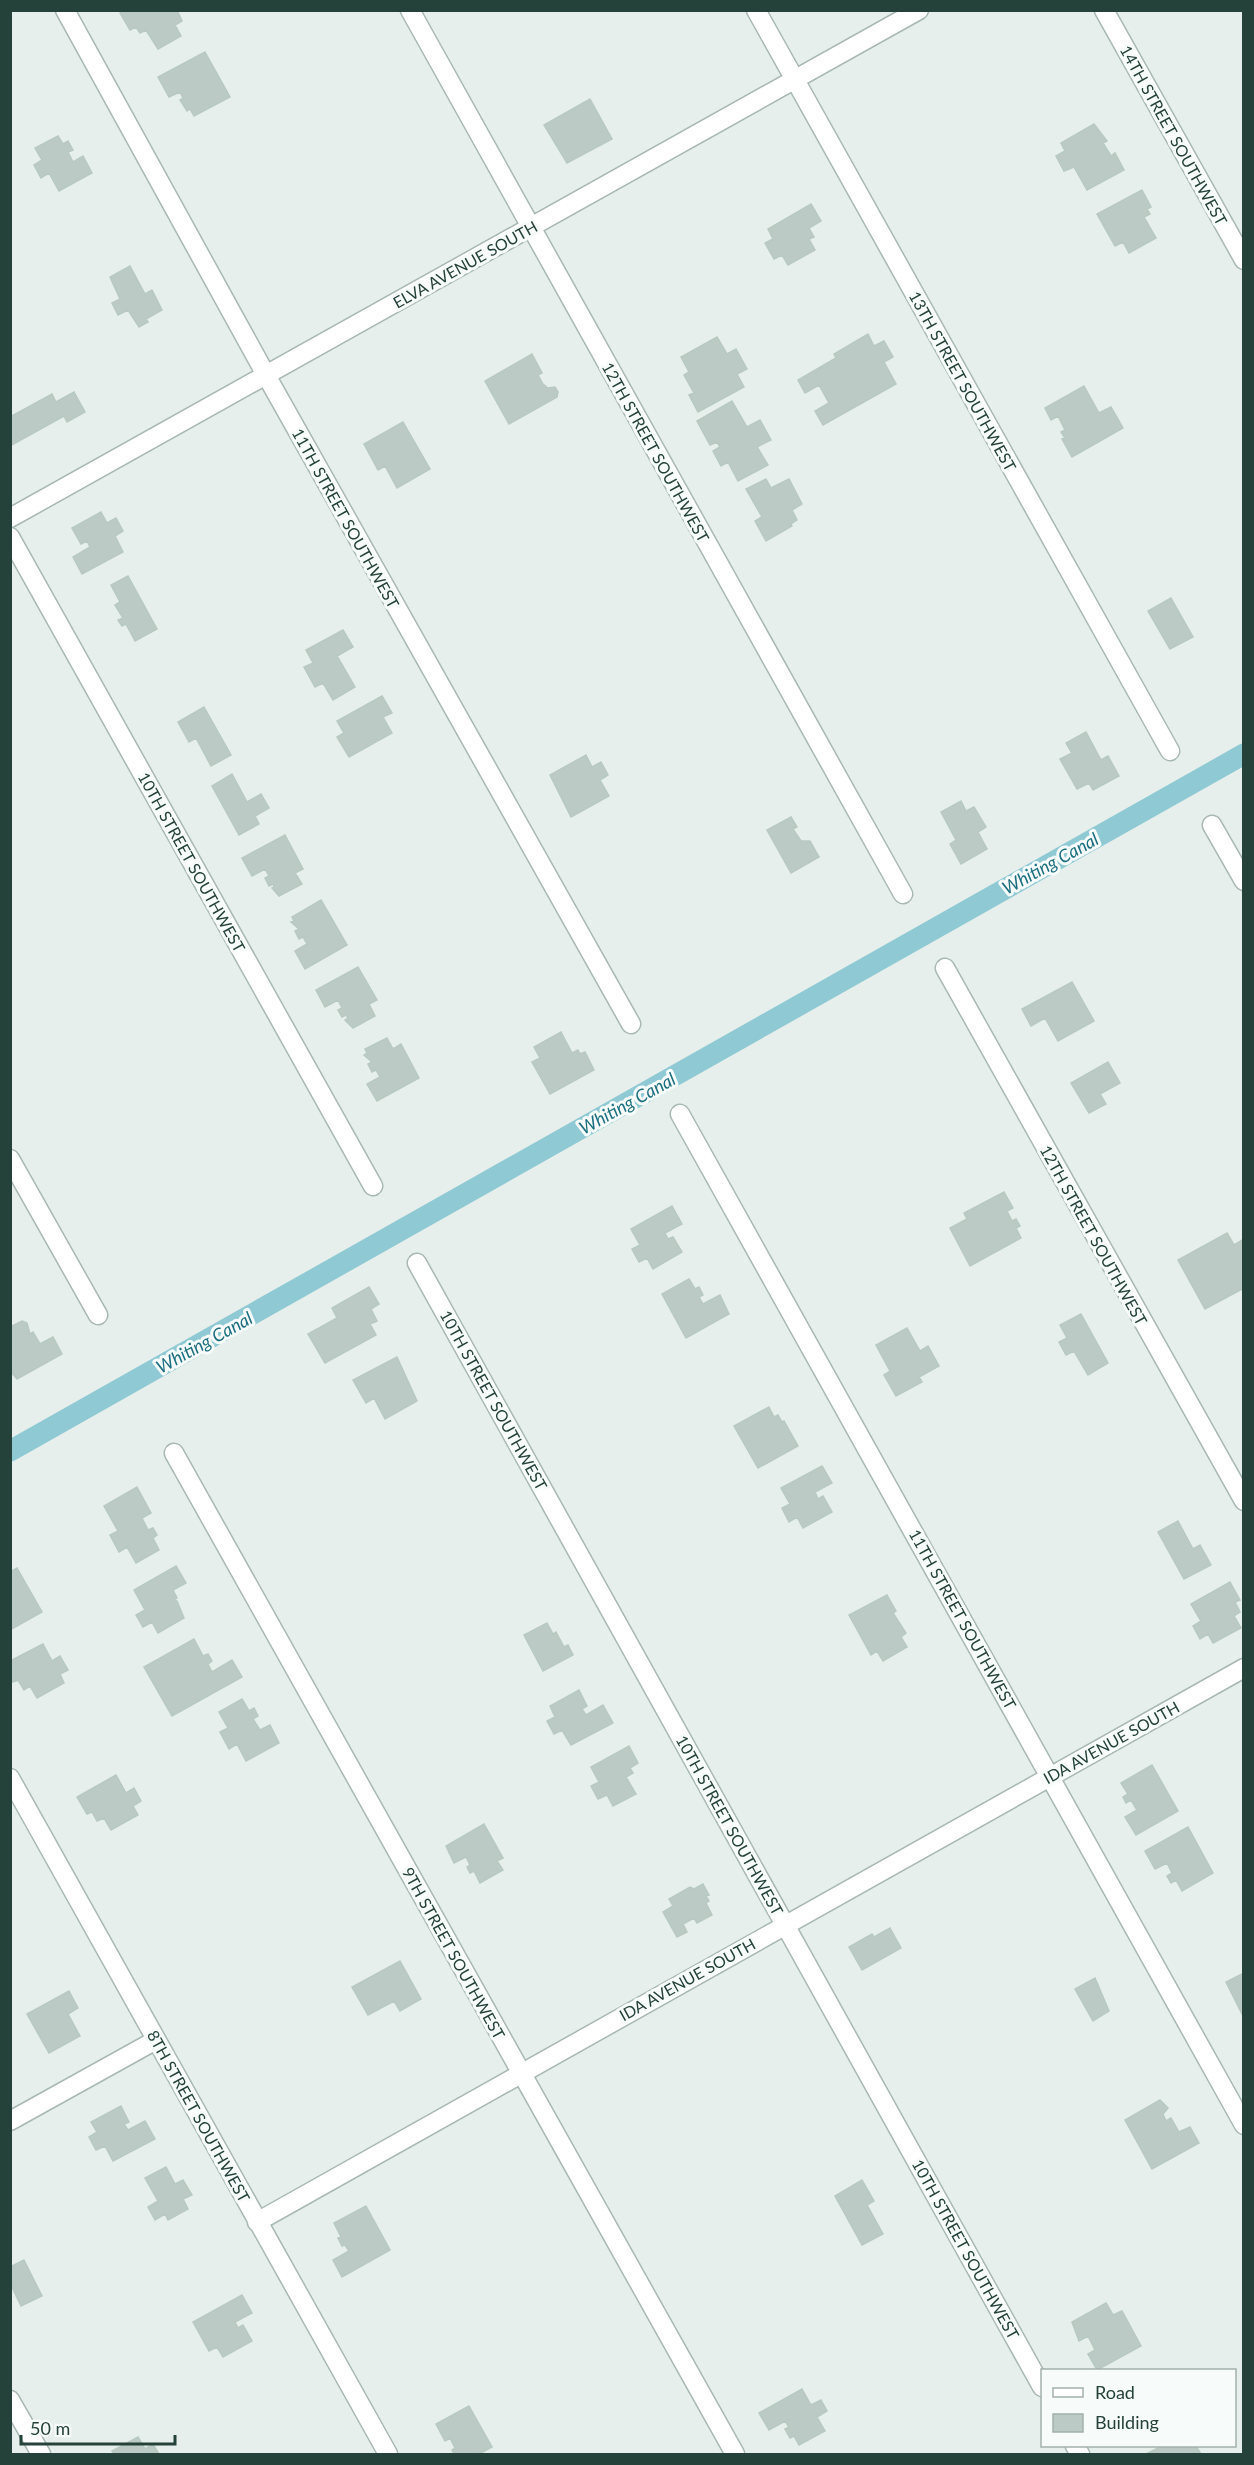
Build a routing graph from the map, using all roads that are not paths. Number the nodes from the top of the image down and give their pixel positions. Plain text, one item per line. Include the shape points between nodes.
1 (64, 10) edge
2 (411, 10) edge
3 (756, 10) edge
4 (919, 10) edge
5 (1104, 10) edge
6 (794, 80) junction
7 (530, 227) junction
8 (1244, 260) edge
9 (266, 375) junction
10 (10, 518) edge
11 (10, 537) edge
12 (1170, 751) dead end
13 (1212, 825) dead end
14 (1244, 881) edge
15 (903, 894) dead end
16 (945, 968) dead end
17 (631, 1024) dead end
18 (680, 1114) dead end
19 (10, 1159) edge
20 (373, 1186) dead end
21 (417, 1263) dead end
22 (98, 1315) dead end
23 (174, 1453) dead end
24 (1244, 1501) edge
25 (1244, 1668) edge
26 (1050, 1775) junction
27 (10, 1778) edge
28 (785, 1924) junction
29 (156, 2040) junction
30 (521, 2072) junction
31 (10, 2121) edge
32 (1244, 2125) edge
33 (257, 2222) junction
34 (1041, 2385) edge
35 (10, 2400) edge
36 (41, 2454) edge
37 (388, 2454) edge
38 (735, 2454) edge

1 - 9 street, 11TH STREET SOUTHWEST
2 - 7 street, 12TH STREET SOUTHWEST
3 - 6 street, 13TH STREET SOUTHWEST
4 - 6 street, ELVA AVENUE SOUTH
5 - 8 street, 14TH STREET SOUTHWEST
6 - 7 street, ELVA AVENUE SOUTH
6 - 12 street, 13TH STREET SOUTHWEST
7 - 9 street, ELVA AVENUE SOUTH
7 - 15 street, 12TH STREET SOUTHWEST
9 - 10 street, ELVA AVENUE SOUTH
9 - 17 street, 11TH STREET SOUTHWEST
11 - 20 street, 10TH STREET SOUTHWEST
13 - 14 street
16 - 24 street, 12TH STREET SOUTHWEST
18 - 26 street, 11TH STREET SOUTHWEST
19 - 22 street
21 - 28 street, 10TH STREET SOUTHWEST
23 - 30 street, 9TH STREET SOUTHWEST
25 - 26 street, IDA AVENUE SOUTH
26 - 28 street, IDA AVENUE SOUTH
26 - 32 street, 11TH STREET SOUTHWEST
27 - 29 street, 8TH STREET SOUTHWEST
28 - 30 street, IDA AVENUE SOUTH
28 - 34 street, 10TH STREET SOUTHWEST
29 - 31 street
29 - 33 street, 8TH STREET SOUTHWEST
30 - 33 street, IDA AVENUE SOUTH
30 - 38 street, 9TH STREET SOUTHWEST
33 - 37 street, 8TH STREET SOUTHWEST
35 - 36 street

